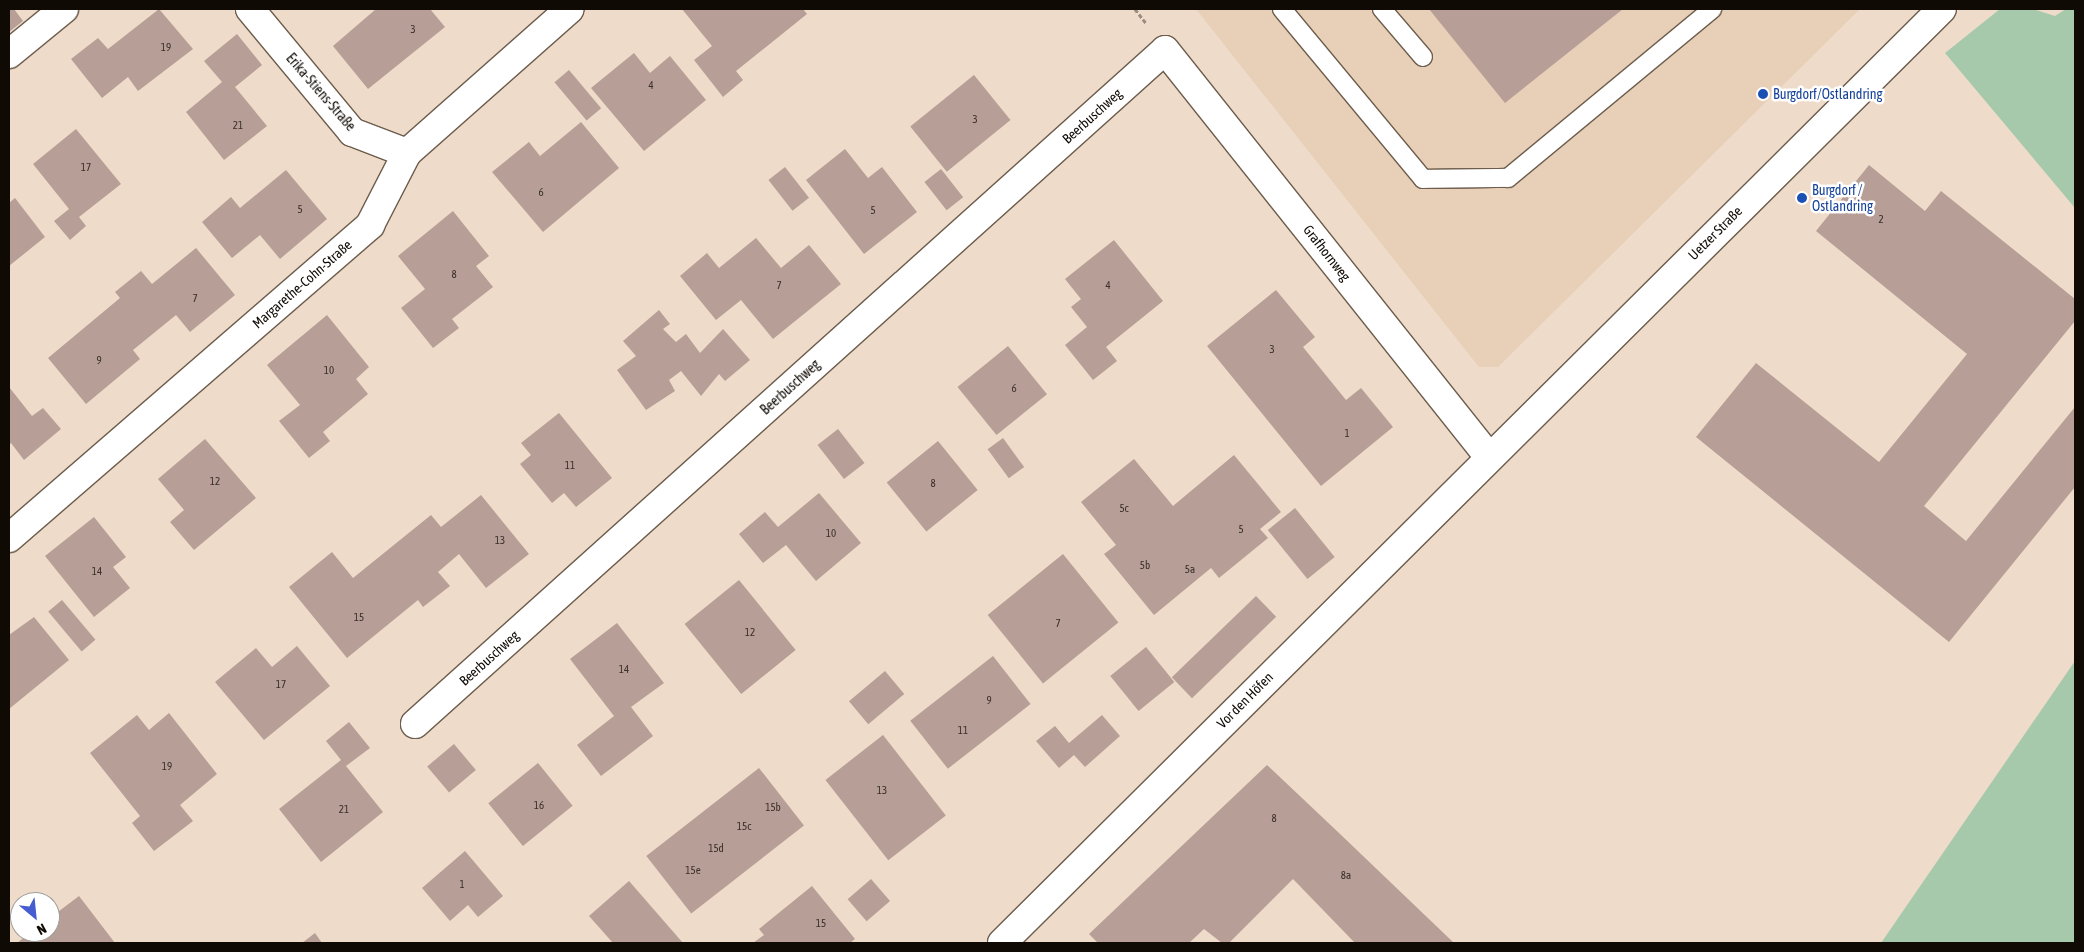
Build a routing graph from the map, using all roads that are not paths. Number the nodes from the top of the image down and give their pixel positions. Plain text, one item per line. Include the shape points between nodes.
1 (64, 9) edge
2 (250, 9) edge
3 (570, 9) edge
4 (1282, 9) edge
5 (1382, 9) edge
6 (1712, 9) edge
7 (1942, 9) edge
8 (1165, 50) joint
9 (9, 54) edge
10 (1423, 57) dead end
11 (407, 153) junction
12 (1488, 456) junction
13 (9, 538) edge
14 (415, 724) dead end
15 (1002, 943) edge

1 - 9 street
2 - 11 street, Erika-Stiens-Straße via 352,132
3 - 11 street, Margarethe-Cohn-Straße
4 - 6 lane via 1423,179 1432,179 1508,178
5 - 10 lane
7 - 12 street, Uetzer Straße
8 - 12 street, Grafhornweg
8 - 14 street, Beerbuschweg
11 - 13 street, Margarethe-Cohn-Straße via 370,225
12 - 15 street, Vor den Höfen

